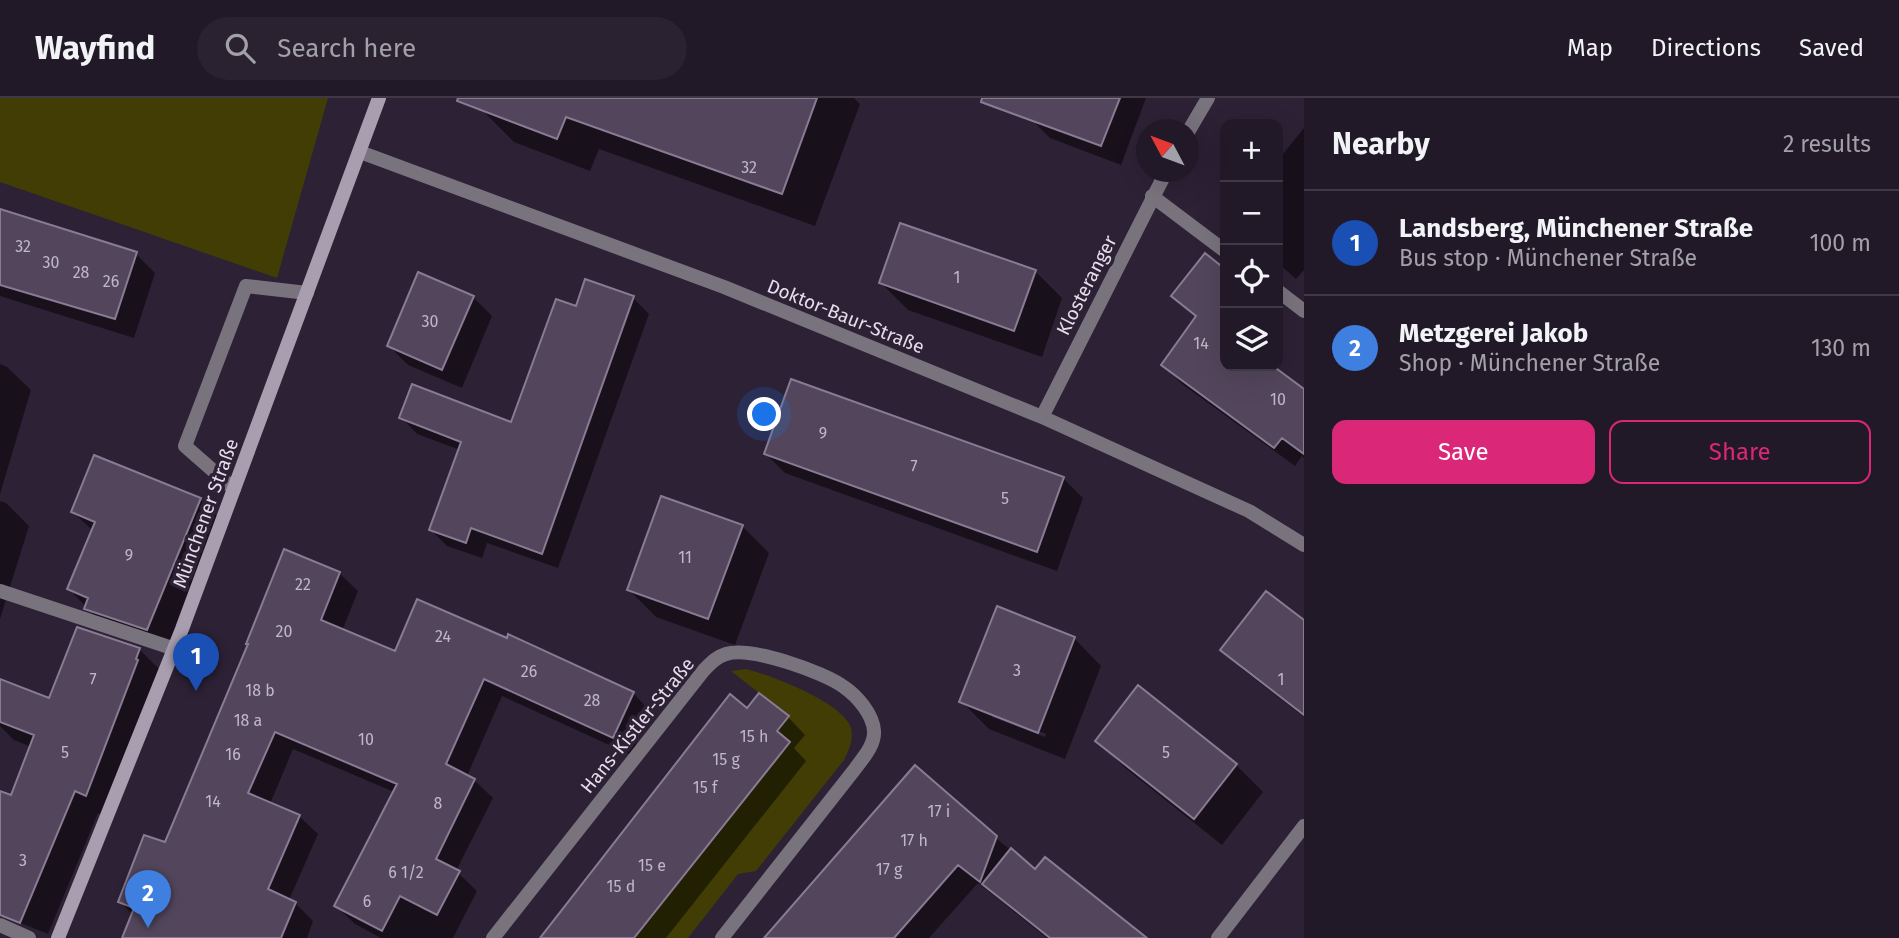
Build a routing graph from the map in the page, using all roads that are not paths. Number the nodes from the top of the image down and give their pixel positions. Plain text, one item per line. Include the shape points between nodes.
1 (379, 98) edge
2 (1208, 98) edge
3 (1196, 119) edge
4 (360, 152) junction
5 (1160, 182) edge
6 (1152, 196) junction
7 (1220, 247) edge
8 (307, 293) junction
9 (1283, 295) edge
10 (1304, 311) edge
11 (1042, 417) junction
12 (234, 489) junction
13 (1304, 545) edge
14 (0, 591) edge
15 (175, 649) junction
16 (1303, 830) edge
17 (0, 925) edge
18 (29, 938) edge
19 (58, 938) edge
20 (493, 938) edge
21 (723, 938) edge
22 (1218, 938) edge

1 - 4 main road, Münchener Straße
2 - 3 street
4 - 8 main road, Münchener Straße
4 - 11 street, Doktor-Baur-Straße via 724,287
5 - 6 street, Klosteranger
6 - 7 street
6 - 11 street, Klosteranger
8 - 12 main road, Münchener Straße
8 - 12 street via 246,286 184,446
9 - 10 street
11 - 13 street, Doktor-Baur-Straße via 1249,511
12 - 15 main road, Münchener Straße
14 - 15 street
15 - 19 main road, Münchener Straße
16 - 22 street
17 - 18 street
20 - 21 street, Hans-Kistler-Straße via 715,659 727,653 757,653 846,688 872,721 874,740

